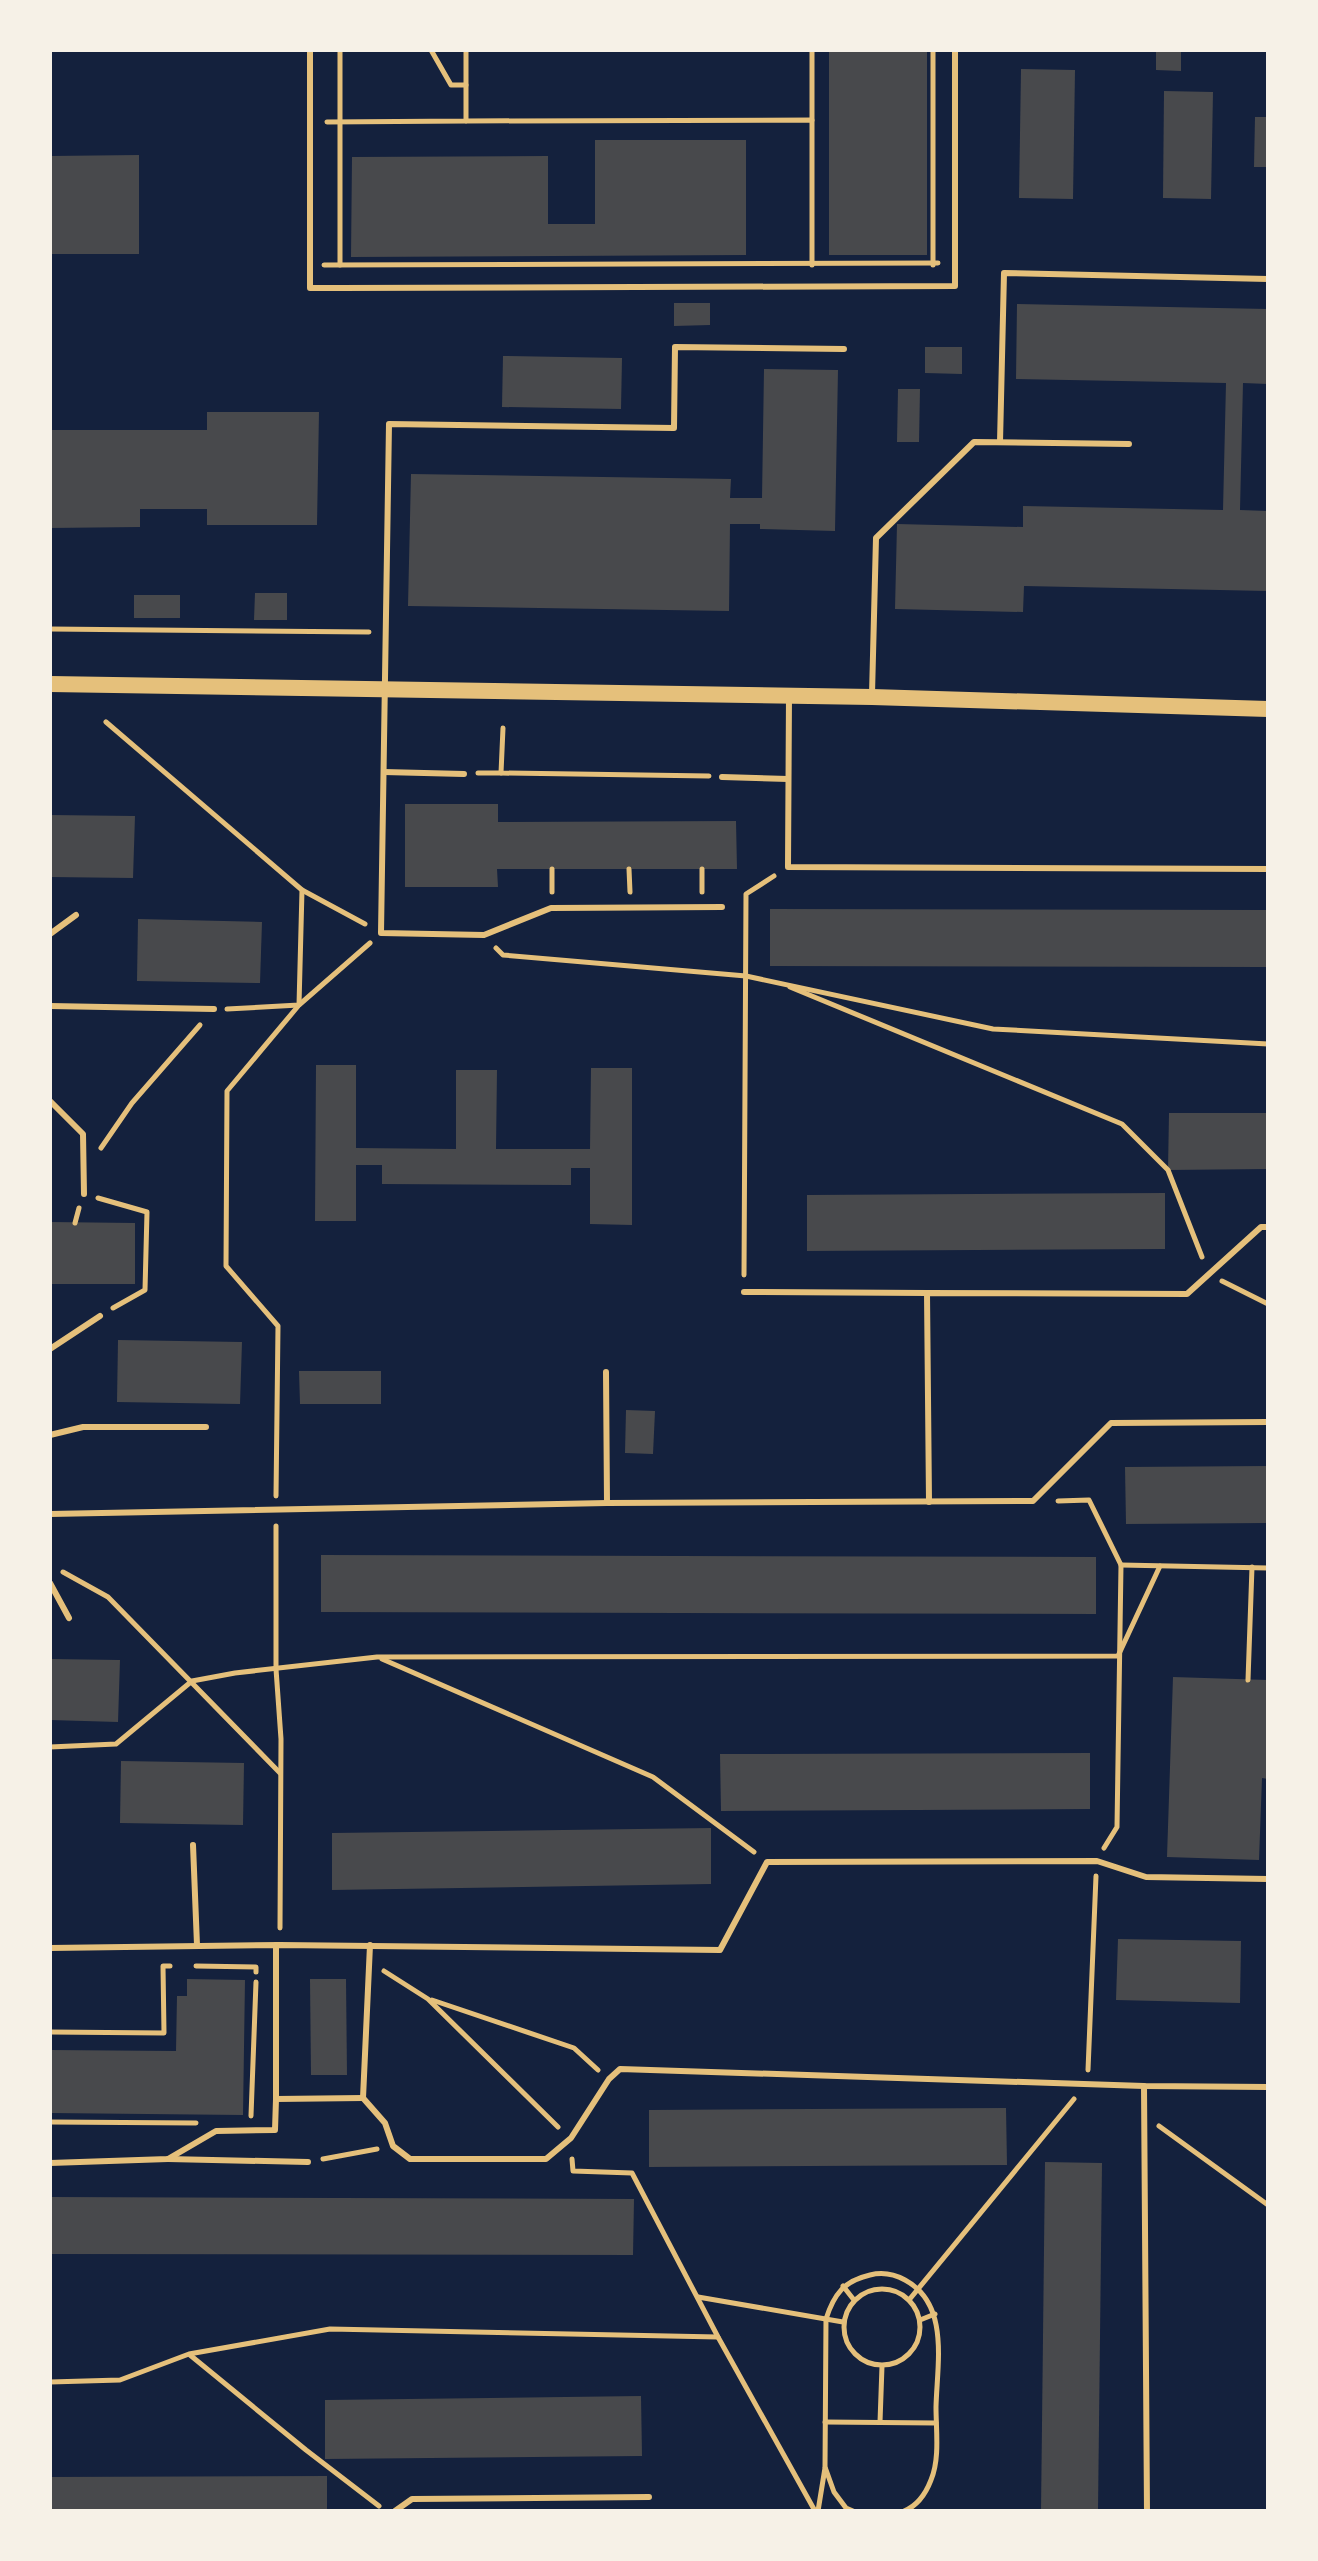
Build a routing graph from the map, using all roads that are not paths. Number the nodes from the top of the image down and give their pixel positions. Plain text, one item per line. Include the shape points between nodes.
1 (310, 50) edge
2 (955, 50) edge
3 (1268, 279) edge
4 (844, 349) dead end
5 (1000, 442) junction
6 (1129, 444) dead end
7 (50, 684) edge
8 (384, 691) junction
9 (789, 696) junction
10 (872, 697) junction
11 (1268, 709) edge
12 (384, 772) junction
13 (464, 774) dead end
14 (722, 777) road end
15 (788, 779) junction
16 (1268, 869) edge
17 (722, 907) dead end
18 (76, 915) dead end
19 (50, 934) edge
20 (50, 1006) edge
21 (214, 1009) road end
22 (50, 1101) edge
23 (84, 1194) road end
24 (1268, 1227) edge
25 (744, 1292) road end
26 (927, 1293) junction
27 (100, 1316) road end
28 (50, 1349) edge
29 (606, 1372) dead end
30 (1268, 1422) edge
31 (206, 1427) dead end
32 (50, 1435) edge
33 (929, 1502) junction
34 (607, 1503) junction
35 (50, 1514) edge
36 (50, 1583) edge
37 (69, 1618) dead end
38 (193, 1845) dead end
39 (1268, 1879) edge
40 (197, 1945) junction
41 (278, 1945) junction
42 (370, 1945) junction
43 (50, 1948) edge
44 (1144, 2086) junction
45 (1268, 2087) edge
46 (363, 2098) junction
47 (276, 2099) junction
48 (168, 2159) junction
49 (308, 2162) road end
50 (50, 2163) edge
51 (649, 2497) dead end
52 (395, 2511) edge
53 (1147, 2511) edge

1 - 2 lane via 310,288 340,288 955,286
3 - 5 lane via 1004,273
4 - 8 lane via 675,347 674,428 389,424
5 - 6 lane
5 - 10 lane via 974,442 876,538
7 - 8 main road
8 - 9 main road
8 - 12 lane
9 - 10 main road
9 - 15 lane
10 - 11 main road
12 - 13 lane
12 - 17 lane via 381,933 484,935 551,908
14 - 15 lane
15 - 16 lane via 788,867
18 - 19 lane
20 - 21 lane
22 - 23 lane via 83,1134
24 - 26 lane via 1261,1227 1187,1294
25 - 26 lane
26 - 33 lane
27 - 28 lane
29 - 34 lane
30 - 33 lane via 1111,1423 1033,1501
31 - 32 lane via 83,1427
33 - 34 lane
34 - 35 lane
36 - 37 lane
38 - 40 lane
39 - 42 lane via 1146,1877 1097,1861 767,1862 720,1950
40 - 41 lane
40 - 43 lane
41 - 42 lane
41 - 47 lane
42 - 46 lane
44 - 45 lane
44 - 46 lane via 620,2069 571,2138 546,2159 410,2159 393,2146 385,2123
44 - 53 lane
46 - 47 lane
47 - 48 lane via 275,2130 216,2131
48 - 49 lane
48 - 50 lane
51 - 52 lane via 412,2499

